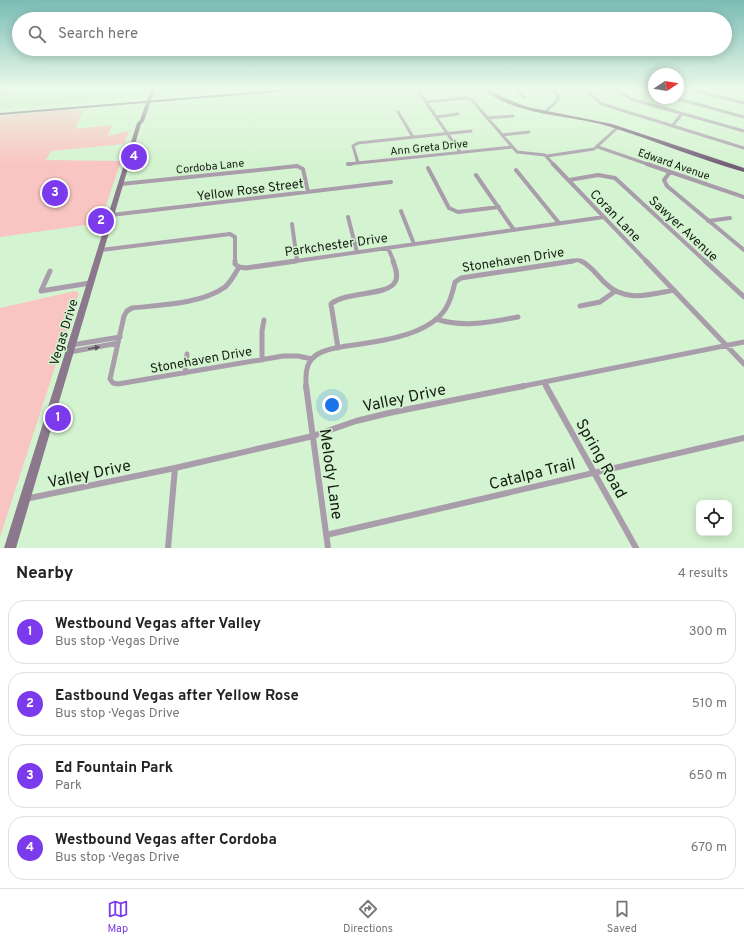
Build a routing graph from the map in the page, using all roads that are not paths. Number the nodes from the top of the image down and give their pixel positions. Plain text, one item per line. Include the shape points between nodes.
1 (682, 114) edge
2 (141, 115) edge
3 (400, 115) edge
4 (454, 115) edge
5 (484, 115) edge
6 (552, 115) edge
7 (636, 115) edge
8 (684, 115) edge
9 (513, 116) dead end
10 (436, 117) joint
11 (487, 118) junction
12 (672, 126) junction
13 (616, 129) junction
14 (471, 131) dead end
15 (744, 131) edge
16 (529, 132) dead end
17 (447, 134) junction
18 (502, 135) junction
19 (413, 137) junction
20 (512, 147) junction
21 (598, 147) junction
22 (744, 148) edge
23 (460, 152) junction
24 (547, 156) junction
25 (358, 163) junction
26 (348, 164) dead end
27 (428, 168) dead end
28 (516, 170) dead end
29 (744, 170) edge
30 (670, 172) junction
31 (476, 175) dead end
32 (569, 180) junction
33 (391, 182) dead end
34 (121, 184) junction
35 (308, 192) junction
36 (744, 197) edge
37 (499, 207) junction
38 (401, 211) dead end
39 (111, 215) junction
40 (348, 217) dead end
41 (604, 217) junction
42 (730, 218) dead end
43 (708, 221) junction
44 (560, 223) junction
45 (292, 224) dead end
46 (514, 230) junction
47 (414, 244) junction
48 (388, 248) junction
49 (100, 250) junction
50 (744, 250) edge
51 (357, 252) junction
52 (297, 260) junction
53 (239, 267) junction
54 (50, 271) dead end
55 (90, 283) junction
56 (674, 290) junction
57 (614, 292) junction
58 (744, 297) edge
59 (580, 306) dead end
60 (518, 317) dead end
61 (436, 319) junction
62 (264, 320) dead end
63 (120, 337) junction
64 (744, 342) edge
65 (118, 343) junction
66 (727, 346) junction
67 (338, 348) junction
68 (71, 349) junction
69 (187, 354) dead end
70 (312, 359) junction
71 (262, 360) junction
72 (744, 364) edge
73 (185, 373) junction
74 (544, 382) junction
75 (313, 436) junction
76 (744, 438) edge
77 (175, 468) junction
78 (593, 472) junction
79 (24, 500) junction
80 (326, 535) junction
81 (10, 548) edge
82 (168, 548) edge
83 (328, 548) edge
84 (636, 548) edge

1 - 12 street
2 - 34 main road, Vegas Drive
3 - 19 street
4 - 10 street
5 - 11 street
6 - 13 main road
7 - 12 street
8 - 15 street
9 - 11 street
10 - 17 street
11 - 18 street
12 - 22 street
13 - 21 street
13 - 29 main road
14 - 17 street
16 - 18 street
17 - 19 street
17 - 23 street
18 - 20 street
19 - 25 street via 354,144
20 - 23 street, Ann Greta Drive
20 - 24 street via 519,154 542,153
21 - 24 street via 589,151
21 - 30 street, Edward Avenue
23 - 25 street, Ann Greta Drive
24 - 32 street, Coran Lane
25 - 26 street, Ann Greta Drive
27 - 37 street via 453,211
28 - 44 street
30 - 36 street, Edward Avenue
30 - 43 street via 664,180 667,186
31 - 37 street
32 - 41 street, Coran Lane
32 - 58 street, Sawyer Avenue via 610,176
33 - 35 street, Yellow Rose Street
34 - 35 street, Cordoba Lane via 300,166
34 - 39 main road, Vegas Drive
35 - 39 street, Yellow Rose Street
37 - 46 street
38 - 47 street
39 - 49 main road, Vegas Drive
40 - 51 street
41 - 44 street, Parkchester Drive
41 - 56 street, Coran Lane
42 - 43 street
43 - 50 street
44 - 46 street, Parkchester Drive
45 - 52 street
46 - 47 street, Parkchester Drive
47 - 48 street, Parkchester Drive
48 - 51 street, Parkchester Drive
48 - 67 street via 397,276 394,284 383,290 337,298 331,304
49 - 53 street via 230,234 235,237 235,264
49 - 55 main road, Vegas Drive
51 - 52 street, Parkchester Drive
52 - 53 street, Parkchester Drive
53 - 63 street via 231,281 206,296 132,308 124,316
54 - 55 street via 41,291
55 - 68 main road, Vegas Drive
56 - 57 street via 636,297
56 - 66 street, Coran Lane
57 - 59 street via 600,302
57 - 61 street, Stonehaven Drive via 587,263 578,260 461,278 455,282 450,302
60 - 61 street via 464,326
61 - 67 street, Stonehaven Drive via 424,329 405,336
62 - 71 street
63 - 65 street
63 - 68 street
64 - 66 street, Valley Drive
68 -> 65 street
65 - 73 street, Stonehaven Drive via 110,379 113,383
66 - 72 street, Coran Lane
66 - 74 street, Valley Drive
67 - 70 street, Stonehaven Drive via 326,350
68 - 79 main road, Vegas Drive
69 - 73 street
70 - 71 street, Stonehaven Drive via 298,356
70 - 75 street, Melody Lane via 305,369
71 - 73 street, Stonehaven Drive
74 - 75 street, Valley Drive via 389,413
74 - 78 street, Spring Road
75 - 77 street, Valley Drive
75 - 80 street, Melody Lane
76 - 78 street, Catalpa Trail
77 - 79 street, Valley Drive
77 - 82 street
78 - 80 street, Catalpa Trail via 408,518
78 - 84 street, Spring Road
79 - 81 main road, Vegas Drive
80 - 83 street, Melody Lane

